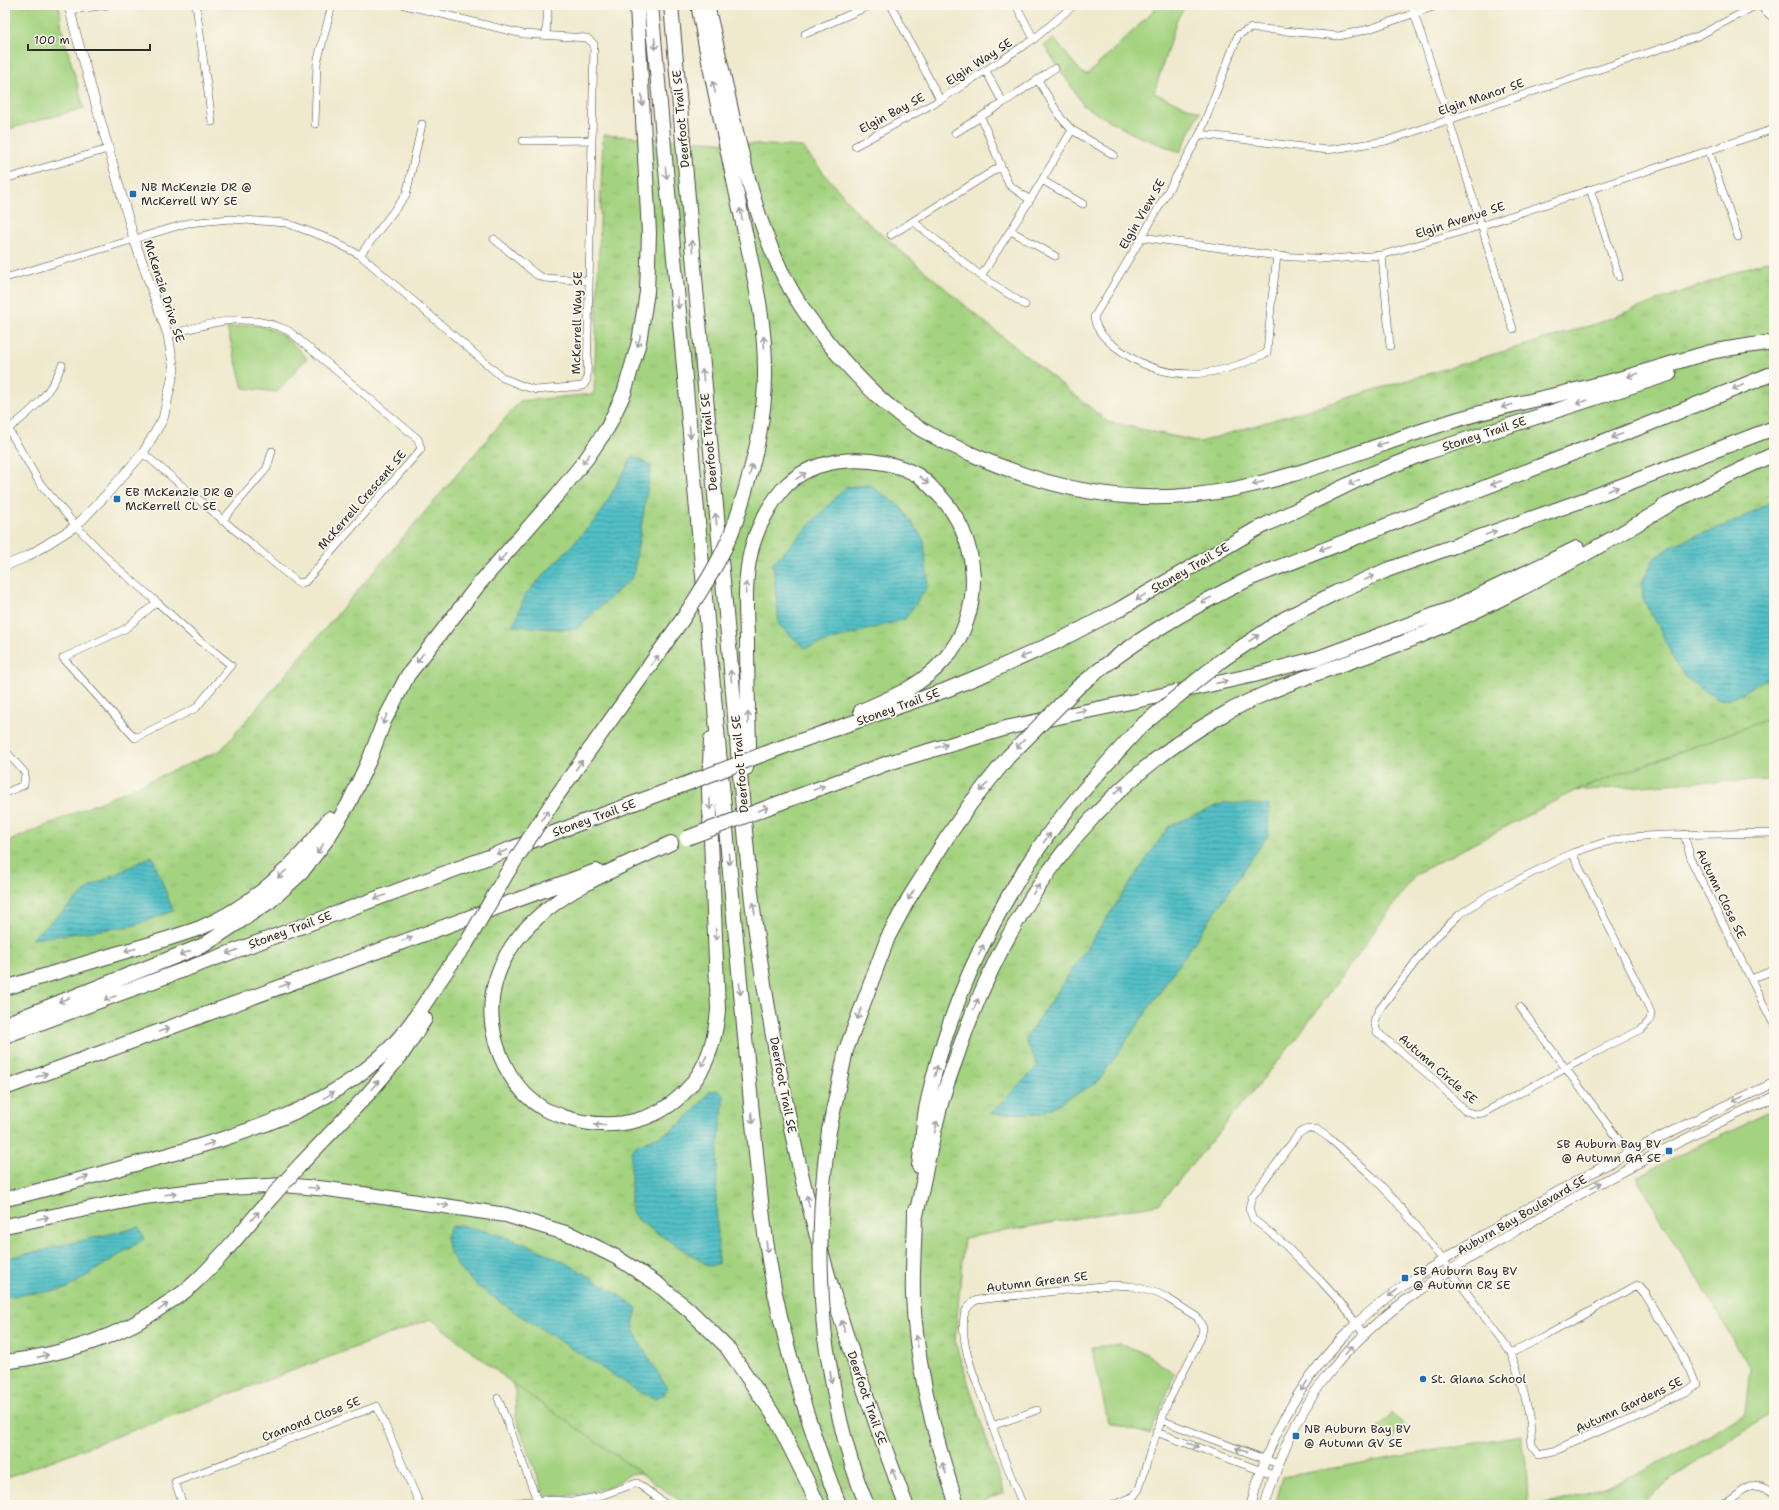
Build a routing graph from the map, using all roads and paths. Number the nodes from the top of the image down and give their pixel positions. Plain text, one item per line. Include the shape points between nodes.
1 (108, 5) edge
2 (196, 5) edge
3 (332, 5) edge
4 (405, 5) edge
5 (548, 5) edge
6 (637, 5) edge
7 (651, 5) edge
8 (671, 5) edge
9 (699, 5) edge
10 (708, 5) edge
11 (871, 5) edge
12 (891, 5) edge
13 (1016, 5) edge
14 (1074, 5) edge
15 (1411, 5) edge
16 (1439, 5) edge
17 (1758, 5) edge
18 (70, 8) edge
19 (1414, 14) junction
20 (1774, 19) edge
21 (805, 34) dead end
22 (546, 35) junction
23 (1034, 39) junction
24 (1055, 68) dead end
25 (986, 71) junction
26 (1038, 80) junction
27 (940, 100) junction
28 (1003, 104) junction
29 (981, 117) junction
30 (1449, 120) junction
31 (212, 122) dead end
32 (315, 124) dead end
33 (422, 124) dead end
34 (1774, 129) edge
35 (1072, 130) junction
36 (954, 133) dead end
37 (1200, 134) junction
38 (592, 140) junction
39 (523, 141) dead end
40 (855, 146) dead end
41 (108, 148) junction
42 (1710, 150) junction
43 (1114, 155) dead end
44 (1001, 166) junction
45 (5, 179) edge
46 (1042, 180) junction
47 (1590, 189) junction
48 (1030, 200) junction
49 (1083, 204) dead end
50 (914, 222) junction
51 (1480, 226) junction
52 (1011, 231) junction
53 (891, 235) dead end
54 (1142, 237) junction
55 (1738, 237) dead end
56 (134, 239) junction
57 (494, 239) dead end
58 (1382, 255) junction
59 (360, 256) junction
60 (1055, 256) dead end
61 (1277, 256) junction
62 (981, 276) junction
63 (5, 278) edge
64 (1619, 278) dead end
65 (589, 281) junction
66 (1025, 305) dead end
67 (1513, 329) dead end
68 (168, 335) junction
69 (1770, 341) edge
70 (1390, 346) dead end
71 (62, 365) dead end
72 (1774, 373) edge
73 (7, 426) edge
74 (1774, 428) edge
75 (272, 451) dead end
76 (144, 452) junction
77 (1774, 454) edge
78 (1672, 503) junction
79 (222, 521) junction
80 (76, 526) junction
81 (5, 566) edge
82 (157, 602) junction
83 (714, 695) junction
84 (377, 740) junction
85 (780, 748) junction
86 (5, 750) edge
87 (5, 793) edge
88 (743, 798) junction
89 (1774, 833) edge
90 (1684, 834) junction
91 (672, 843) junction
92 (1572, 853) junction
93 (466, 944) junction
94 (1774, 970) edge
95 (1751, 979) junction
96 (5, 988) edge
97 (1520, 1007) dead end
98 (5, 1024) edge
99 (1774, 1025) edge
100 (5, 1036) edge
101 (1566, 1068) junction
102 (1774, 1083) edge
103 (5, 1088) edge
104 (1774, 1097) edge
105 (1628, 1153) junction
106 (1636, 1164) junction
107 (5, 1199) edge
108 (915, 1220) junction
109 (5, 1226) edge
110 (1444, 1260) junction
111 (1451, 1270) junction
112 (1357, 1323) junction
113 (1364, 1334) junction
114 (1511, 1353) junction
115 (5, 1362) edge
116 (498, 1398) dead end
117 (1038, 1410) dead end
118 (1161, 1420) junction
119 (992, 1426) junction
120 (1156, 1432) junction
121 (1266, 1459) junction
122 (1278, 1464) junction
123 (1261, 1470) junction
124 (1274, 1475) junction
125 (1774, 1496) edge
126 (537, 1500) junction
127 (183, 1505) edge
128 (420, 1505) edge
129 (496, 1505) edge
130 (667, 1505) edge
131 (818, 1505) edge
132 (839, 1505) edge
133 (867, 1505) edge
134 (906, 1505) edge
135 (957, 1505) edge
136 (1023, 1505) edge
137 (1113, 1505) edge
138 (1251, 1505) edge
139 (1264, 1505) edge
140 (1722, 1505) edge

1 - 18 street
2 - 31 street
3 - 32 street via 318,63
4 - 22 street, McKerrell Way SE via 523,34
5 - 22 street
6 -> 84 highway via 649,233 648,270 639,342 624,393 608,427 587,458 420,657 395,698
7 -> 83 highway, Deerfoot Trail SE
88 -> 8 highway, Deerfoot Trail SE
93 -> 9 highway, bridge via 556,797 682,620 709,577 740,508 756,452 766,369 761,310
69 -> 10 highway via 1714,352 1460,419 1312,469 1242,487 1196,495 1117,497 1037,480 1003,469 948,444 909,421 878,396 818,329 790,288 765,234 747,180
11 - 21 street
12 - 27 street, Elgin Way SE
13 - 23 street
14 - 23 street, Elgin Way SE
15 - 19 street
16 - 19 street, Elgin View SE
17 - 20 street
17 - 30 street, Elgin Manor SE via 1698,36
18 - 41 street, McKenzie Drive SE
19 - 30 street
19 - 37 street, Elgin View SE via 1339,36 1251,28 1243,31 1238,35
22 - 38 street, McKerrell Way SE via 587,38 594,44
23 - 25 street, Elgin Way SE
24 - 26 street
25 - 27 street, Elgin Way SE
25 - 28 street
26 - 28 street
26 - 35 street via 1061,118
27 - 40 street, Elgin Bay SE
28 - 29 street
29 - 36 street
29 - 44 street
30 - 37 street, Elgin Manor SE via 1386,141 1327,150
30 - 51 street
33 - 59 street via 406,195
34 - 42 street, Elgin Avenue SE
35 - 43 street
35 - 46 street
37 - 54 street, Elgin View SE
38 - 39 street
38 - 65 street, McKerrell Way SE
41 - 45 street
41 - 56 street, McKenzie Drive SE
42 - 47 street, Elgin Avenue SE
42 - 55 street
44 - 48 street via 1009,185
44 - 50 street
46 - 48 street
46 - 49 street
47 - 51 street, Elgin Avenue SE
47 - 64 street
48 - 52 street
50 - 53 street
50 - 62 street
51 - 58 street, Elgin Avenue SE
51 - 67 street
52 - 60 street
52 - 62 street
54 - 61 street, Elgin Avenue SE
54 - 61 street, Elgin View SE via 1094,317 1096,328 1129,358 1164,373 1196,375 1247,363 1267,353
56 - 59 street, McKerrell Way SE via 188,223 230,219 286,224 328,238
56 - 63 street, McKerrell Way SE
56 - 68 street, McKenzie Drive SE
57 - 65 street via 537,275 544,278
58 - 61 street, Elgin Avenue SE via 1331,260
58 - 70 street
59 - 65 street, McKerrell Way SE via 503,378 536,390 582,386 587,380
62 - 66 street
68 - 76 street, McKenzie Drive SE via 174,370 163,418
68 - 79 street, McKerrell Crescent SE via 217,322 246,319 273,323 289,331 418,439 421,449 305,582 298,583
69 -> 85 highway, Stoney Trail SE via 1425,453 1368,475 1255,530 1118,610 1058,641 946,690
71 - 73 street via 55,382 42,401
72 -> 133 highway, bridge via 1251,578 1205,600 1161,626 1078,687 1008,757 971,803 909,898 888,937 846,1050 829,1131 822,1181 820,1291 832,1385 847,1447
73 - 80 street via 39,482
108 -> 74 highway, bridge via 915,1195 926,1109 964,986 1004,904 1038,849 1085,788 1140,727 1222,660 1284,619 1338,592 1387,570
75 - 79 street via 267,468
76 - 79 street, McKerrell Crescent SE
76 - 80 street, McKenzie Drive SE
77 - 78 highway
91 -> 78 highway, bridge via 888,763 994,731 1254,675 1337,651 1453,608 1638,517
108 -> 78 highway via 942,1099 994,962 1052,865 1111,797 1142,769 1220,716 1276,689 1411,640 1477,610 1613,539
80 - 81 street, McKenzie Drive SE via 35,552
80 - 82 street via 114,565
82 - 82 street via 125,629 63,658 135,738 196,708 231,665
83 -> 91 highway via 709,790 718,1010 710,1050 697,1077 677,1099 654,1115 628,1123 603,1125 578,1122 545,1109 525,1095 506,1069 495,1042 490,1016 493,989 500,967 525,930 557,902 587,883
83 -> 132 highway, Deerfoot Trail SE via 752,1114 767,1247 792,1367
84 -> 96 highway via 343,799 319,834 300,857 251,898 202,927
84 -> 98 highway via 352,797 328,838 300,873 269,902 204,945
88 -> 85 highway via 749,746 746,591 751,551 761,523 783,489 814,468 867,460 905,469 921,477 949,505 967,538 973,580 969,610 961,634 944,660 915,685
85 -> 100 highway, Stoney Trail SE, bridge
86 - 87 street via 25,773 24,785
134 -> 88 highway, Deerfoot Trail SE via 842,1322 810,1209 787,1112 750,884
89 - 90 street, Autumn Close SE
90 - 92 street, Autumn Circle SE via 1615,840
90 - 95 street, Autumn Close SE via 1692,862
103 -> 91 highway
92 - 101 street, Autumn Circle SE via 1651,1013 1650,1020 1642,1029
92 - 101 street, Autumn Circle SE via 1490,894 1459,914 1438,933 1420,955 1377,1013 1374,1021 1379,1034 1412,1060 1471,1114 1483,1113
107 -> 93 highway via 206,1144 310,1106 348,1084 389,1049 423,1008
115 -> 93 highway, bridge via 37,1358 116,1334 152,1315 190,1287 221,1256 402,1054 448,982
94 - 95 street
95 - 99 street, Autumn Close SE
97 - 101 street
101 - 105 street
102 -> 105 street, Auburn Bay Boulevard SE
104 - 106 street, Auburn Bay Boulevard SE
105 - 106 street
105 - 110 street, Auburn Bay Boulevard SE via 1524,1210
111 -> 106 street, Auburn Bay Boulevard SE via 1547,1212
135 -> 108 highway via 940,1457 925,1396 916,1334 913,1280
109 -> 131 highway via 144,1197 219,1188 284,1185 336,1190 506,1215 572,1235 616,1257 656,1283 688,1309 726,1346 774,1417
110 - 111 street, Autumn Gardens SE
110 -> 112 street, Auburn Bay Boulevard SE via 1401,1287
110 - 112 street, Autumn Gardens SE via 1394,1199 1330,1138 1316,1129 1307,1129 1299,1133 1252,1197 1249,1203 1250,1212 1253,1218 1283,1243 1320,1280
111 - 113 street, Auburn Bay Boulevard SE via 1402,1302
111 - 114 street, Autumn Gardens SE
112 - 113 street
112 -> 121 street, Auburn Bay Boulevard SE via 1327,1354 1306,1382 1283,1420
122 -> 113 street, Auburn Bay Boulevard SE via 1289,1438 1312,1398 1334,1366
114 - 114 street, Autumn Gardens SE via 1637,1285 1691,1371 1696,1384 1685,1393 1557,1450 1538,1454 1532,1444 1523,1388
116 - 126 street
117 - 119 street
118 - 119 street, Autumn Green SE via 1201,1338 1202,1324 1197,1317 1161,1294 1131,1286 1111,1285 977,1300 970,1304 964,1315 965,1344
118 - 120 street, Autumn Green SE
121 -> 118 street
119 - 136 street, Autumn Green SE
120 -> 123 street
120 - 137 street, Autumn Green SE via 1140,1489 1134,1496
121 - 122 street
121 - 123 street, Auburn Bay Boulevard SE
122 - 124 street, Auburn Bay Boulevard SE
123 - 124 street
123 - 138 street, Auburn Bay Boulevard SE
124 - 139 street, Auburn Bay Boulevard SE
125 - 140 street via 1766,1487 1750,1486
126 - 129 street
126 - 130 street via 575,1501 596,1497 637,1483
127 - 128 street, Cramond Close SE via 175,1482 377,1406

